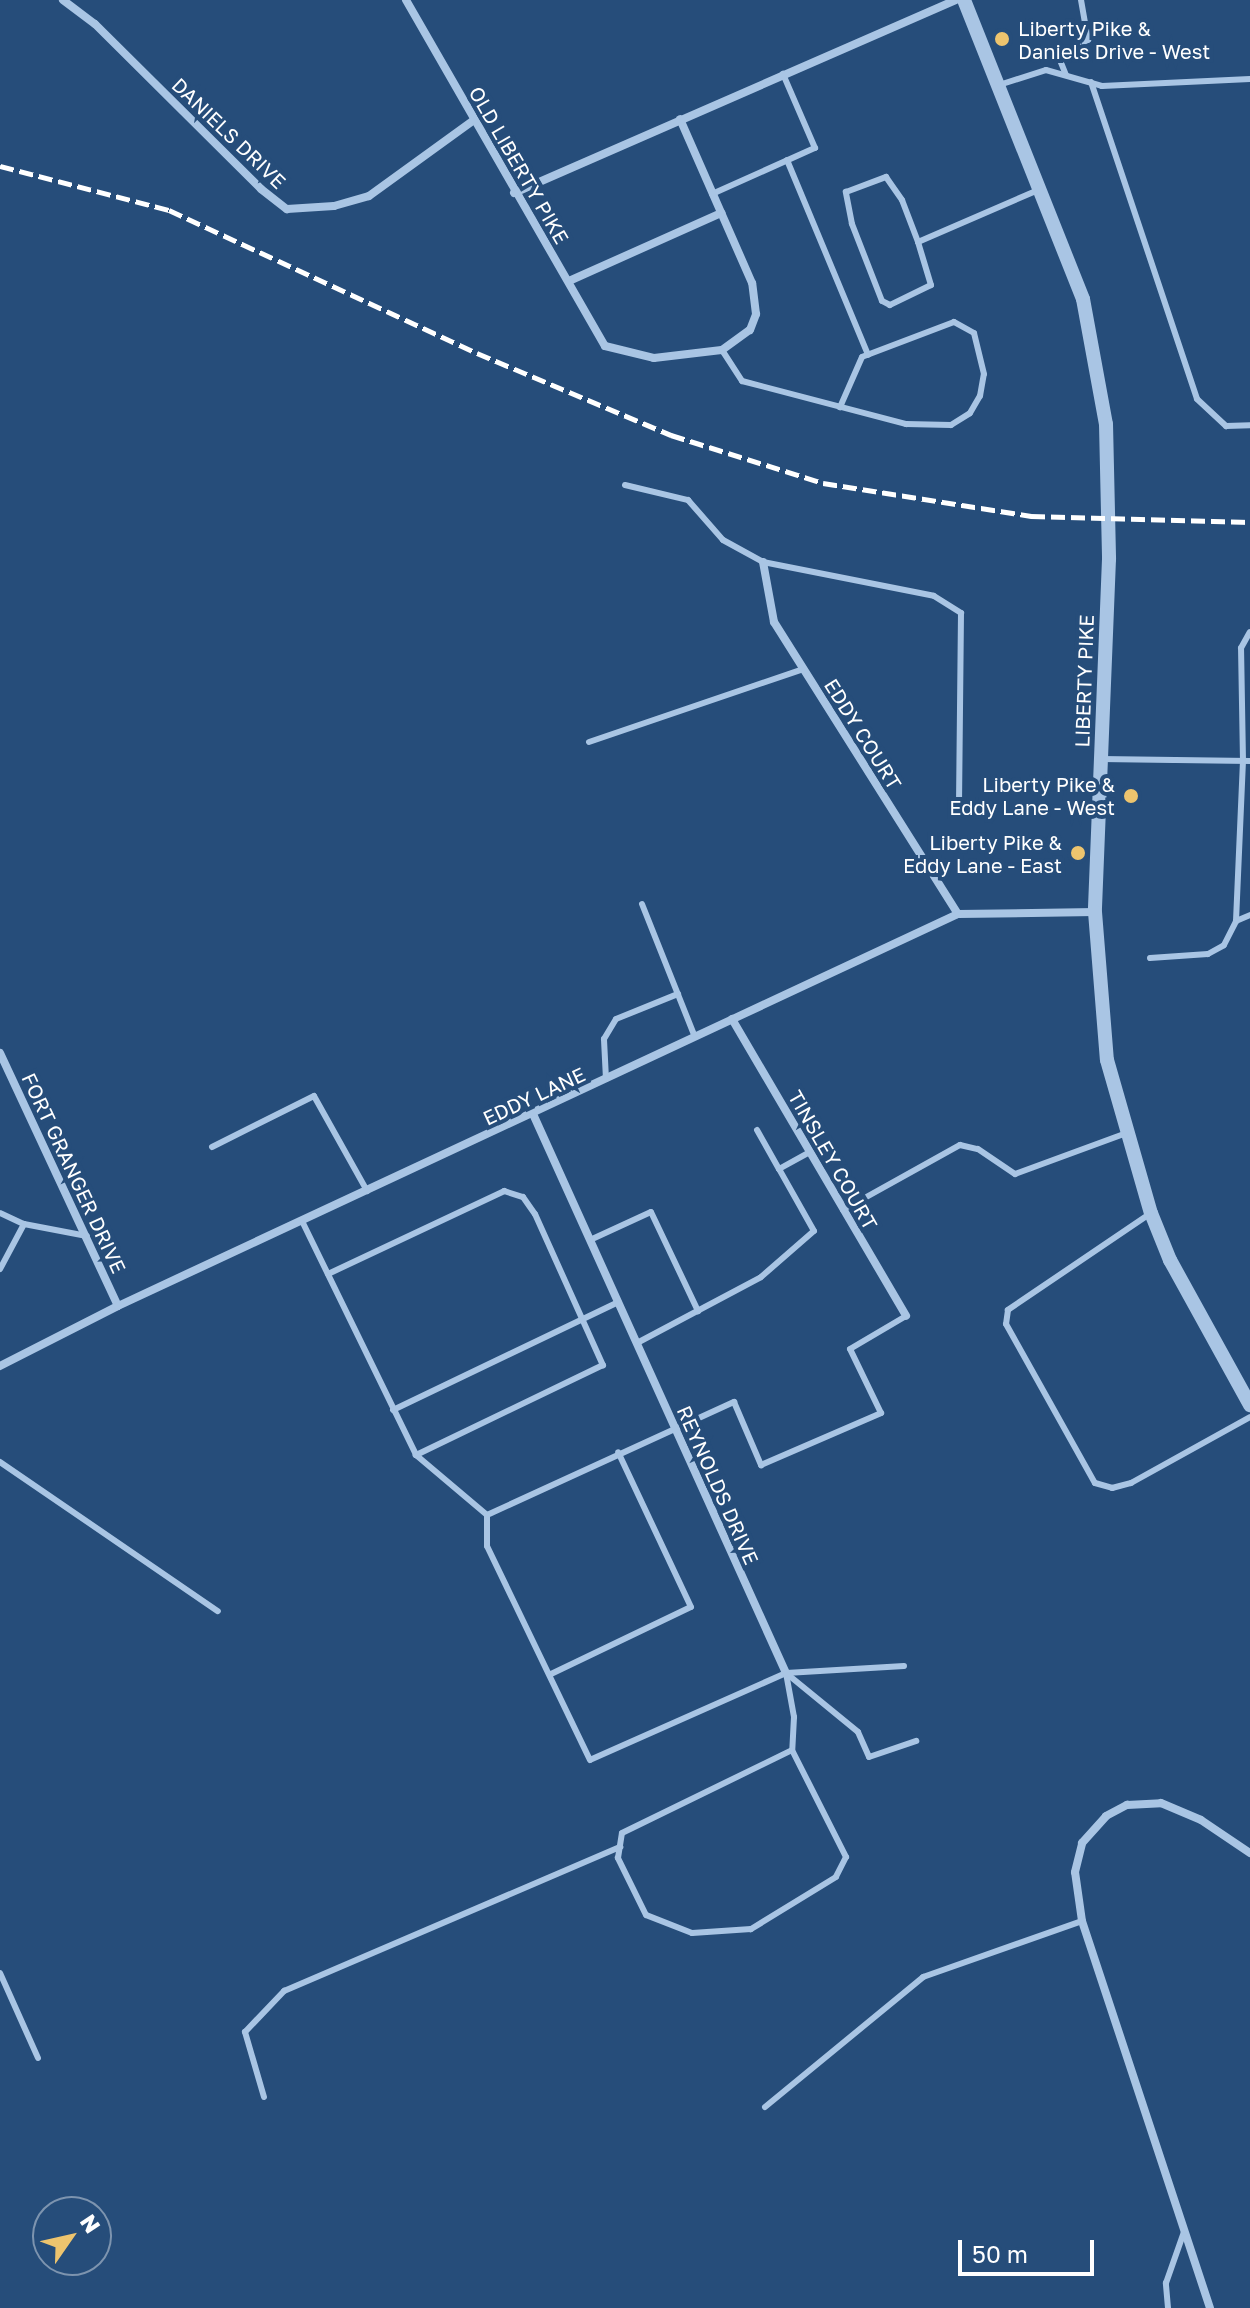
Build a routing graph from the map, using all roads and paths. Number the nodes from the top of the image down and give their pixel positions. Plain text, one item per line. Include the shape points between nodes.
1 (63, 0) edge
2 (406, 0) edge
3 (956, 0) edge
4 (964, 0) edge
5 (1081, 0) edge
6 (783, 74) junction
7 (1066, 75) junction
8 (1250, 79) edge
9 (1091, 82) junction
10 (999, 85) junction
11 (680, 119) junction
12 (474, 120) junction
13 (787, 160) junction
14 (1042, 189) junction
15 (514, 193) junction
16 (712, 194) junction
17 (721, 213) junction
18 (918, 242) junction
19 (569, 281) junction
20 (722, 350) junction
21 (868, 355) junction
22 (840, 407) junction
23 (1250, 425) edge
24 (625, 485) dead end
25 (763, 562) junction
26 (1250, 632) edge
27 (804, 669) junction
28 (589, 742) dead end
29 (1101, 759) junction
30 (1246, 761) edge
31 (959, 805) dead end
32 (642, 904) dead end
33 (1095, 912) junction
34 (958, 914) junction
35 (1250, 915) edge
36 (1236, 921) junction
37 (1150, 958) dead end
38 (678, 994) junction
39 (732, 1019) junction
40 (695, 1037) junction
41 (0, 1053) edge
42 (606, 1079) junction
43 (533, 1114) junction
44 (757, 1130) dead end
45 (1124, 1134) junction
46 (212, 1147) dead end
47 (810, 1152) junction
48 (779, 1169) junction
49 (367, 1191) junction
50 (843, 1210) junction
51 (0, 1213) edge
52 (1151, 1213) junction
53 (302, 1221) junction
54 (24, 1224) junction
55 (87, 1236) junction
56 (590, 1240) junction
57 (0, 1269) edge
58 (328, 1274) junction
59 (618, 1302) junction
60 (118, 1306) junction
61 (698, 1311) junction
62 (906, 1316) joint
63 (582, 1319) junction
64 (637, 1343) junction
65 (0, 1366) edge
66 (1250, 1405) edge
67 (393, 1410) junction
68 (1250, 1417) edge
69 (674, 1426) junction
70 (618, 1452) junction
71 (416, 1455) junction
72 (0, 1462) edge
73 (487, 1515) junction
74 (218, 1611) dead end
75 (904, 1666) dead end
76 (786, 1673) junction
77 (551, 1674) junction
78 (916, 1741) dead end
79 (792, 1750) junction
80 (620, 1847) junction
81 (1250, 1853) edge
82 (1082, 1921) junction
83 (0, 1973) edge
84 (38, 2058) dead end
85 (264, 2097) dead end
86 (765, 2107) dead end
87 (1185, 2229) junction
88 (1168, 2308) edge
89 (1210, 2308) edge

1 - 12 street, DANIELS DRIVE via 95,24 287,209 334,206 369,196
2 - 12 street, OLD LIBERTY PIKE
3 - 6 street
4 - 10 street, LIBERTY PIKE
5 - 7 lane via 1088,40 1058,55
6 - 11 street
6 - 13 lane via 815,148
7 - 9 lane
7 - 10 lane via 1046,70
8 - 9 lane
9 - 23 lane via 1197,399 1226,426
10 - 14 street, LIBERTY PIKE
11 - 15 street
11 - 16 street
12 - 15 street, OLD LIBERTY PIKE
13 - 16 lane
13 - 21 lane
14 - 18 lane
14 - 29 street, LIBERTY PIKE via 1083,299 1106,424 1110,521
15 - 19 street, OLD LIBERTY PIKE
16 - 17 street
17 - 19 street
17 - 20 street via 752,283 756,314 750,330
18 - 18 lane via 902,200 886,177 846,192 852,224 882,301 890,305 931,285
19 - 20 street, OLD LIBERTY PIKE via 605,346 654,358
20 - 22 lane via 742,381
21 - 22 lane via 862,357
21 - 22 lane via 954,322 974,333 984,374 980,396 970,413 951,425 906,424
24 - 25 lane via 688,500 723,540
25 - 27 street, EDDY COURT via 774,622
25 - 31 lane via 934,596 961,613
26 - 30 lane via 1241,648
27 - 28 lane
27 - 34 street, EDDY COURT
29 - 30 lane
29 - 33 street, LIBERTY PIKE
30 - 36 lane
32 - 38 lane
33 - 34 street, EDDY LANE
33 - 45 street, LIBERTY PIKE via 1100,1010
34 - 39 street, EDDY LANE
35 - 36 lane
36 - 37 lane via 1224,945 1208,954
38 - 40 lane
38 - 42 lane via 616,1019 604,1039
39 - 40 street, EDDY LANE
39 - 47 street, TINSLEY COURT
40 - 42 street, EDDY LANE
41 - 55 street, FORT GRANGER DRIVE
42 - 43 street, EDDY LANE
43 - 49 street, EDDY LANE
43 - 56 street, REYNOLDS DRIVE
44 - 48 lane
45 - 50 lane via 1015,1174 978,1149 960,1145
45 - 52 street, LIBERTY PIKE
46 - 49 lane via 314,1096
47 - 48 lane
47 - 50 street, TINSLEY COURT
48 - 61 lane via 814,1231 785,1261
49 - 53 street, EDDY LANE
50 - 62 street, TINSLEY COURT
51 - 54 lane
52 - 66 street, LIBERTY PIKE via 1170,1260
52 - 68 lane via 1008,1310 1006,1324 1095,1483 1112,1488 1131,1483
53 - 58 lane
53 - 60 street, EDDY LANE
54 - 55 lane
54 - 57 lane
55 - 60 street, FORT GRANGER DRIVE
56 - 59 street, REYNOLDS DRIVE
56 - 61 lane via 651,1212
58 - 63 lane via 504,1191 523,1197 535,1214
58 - 67 lane
59 - 63 lane
59 - 64 street, REYNOLDS DRIVE
60 - 65 street, EDDY LANE
61 - 64 lane
62 - 69 lane via 850,1349 881,1413 761,1465 734,1402
63 - 67 lane
63 - 71 lane via 603,1365
64 - 69 street, REYNOLDS DRIVE
67 - 71 lane
69 - 70 lane
69 - 76 street, REYNOLDS DRIVE
70 - 73 lane
70 - 77 lane via 691,1607
71 - 73 lane
72 - 74 lane
73 - 77 lane via 487,1546
75 - 76 lane
76 - 77 lane via 590,1760
76 - 78 lane via 858,1732 869,1757
76 - 79 lane via 794,1717
79 - 80 lane via 622,1833
79 - 80 lane via 846,1857 836,1877 751,1929 692,1933 646,1915 618,1858
80 - 85 lane via 284,1991 245,2032
81 - 82 street via 1201,1820 1161,1803 1127,1805 1106,1816 1082,1843 1075,1872
82 - 86 lane via 923,1977
82 - 87 street
83 - 84 lane
87 - 88 lane via 1166,2283
87 - 89 street

